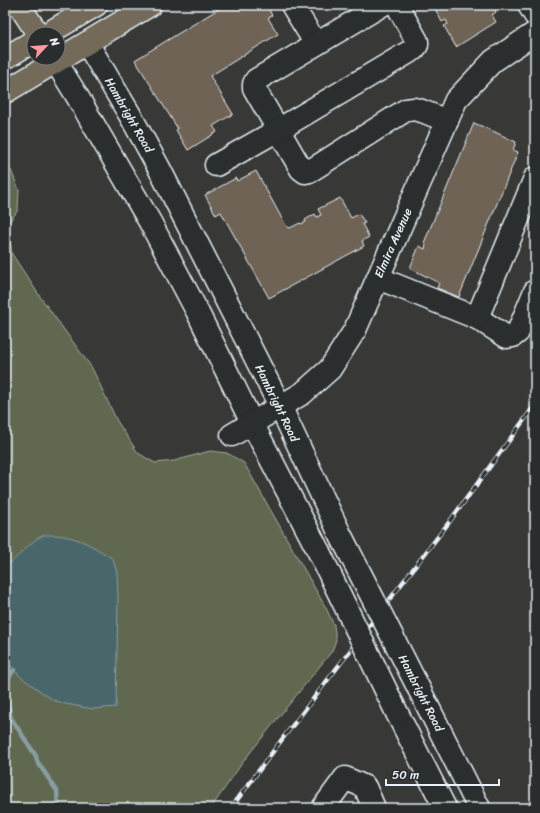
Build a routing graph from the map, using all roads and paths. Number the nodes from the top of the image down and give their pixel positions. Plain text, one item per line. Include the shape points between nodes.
1 (19, 5) edge
2 (96, 5) edge
3 (150, 5) edge
4 (292, 5) edge
5 (382, 5) edge
6 (397, 5) edge
7 (529, 5) edge
8 (68, 12) edge
9 (353, 13) edge
10 (535, 15) edge
11 (33, 26) edge
12 (55, 26) edge
13 (535, 33) edge
14 (87, 43) junction
15 (316, 44) junction
16 (26, 46) edge
17 (66, 54) edge
18 (5, 58) edge
19 (45, 66) edge
20 (58, 66) edge
21 (5, 92) edge
22 (447, 120) junction
23 (278, 130) junction
24 (216, 165) dead end
25 (535, 178) edge
26 (378, 278) junction
27 (535, 291) edge
28 (478, 318) junction
29 (280, 406) junction
30 (252, 423) junction
31 (232, 435) dead end
32 (323, 808) edge
33 (374, 808) edge
34 (445, 808) edge
35 (479, 808) edge

1 - 11 main road
2 - 8 main road
3 - 14 main road
4 - 15 street
5 - 9 street
6 - 23 street via 417,41 414,49
7 - 10 street
8 - 12 main road
8 - 14 main road, Hambright Road
9 - 15 street
13 - 22 street, Elmira Avenue via 493,61 456,100
14 - 17 main road
14 - 29 street, Hambright Road via 159,168
15 - 23 street via 256,80 254,84
16 - 18 main road
19 - 21 main road
20 - 30 street via 150,222
22 - 23 street via 414,109 406,110 305,172
22 - 26 street, Elmira Avenue
23 - 24 street
25 - 28 street
26 - 28 street
26 - 29 street, Elmira Avenue via 355,330 330,369 302,393
27 - 28 street via 518,332 513,336 507,337
29 - 30 street, Elmira Avenue
29 - 35 street, Hambright Road, bridge via 338,532
30 - 31 street, Elmira Avenue
30 - 34 street, bridge via 319,552
32 - 33 street via 345,778 365,787

